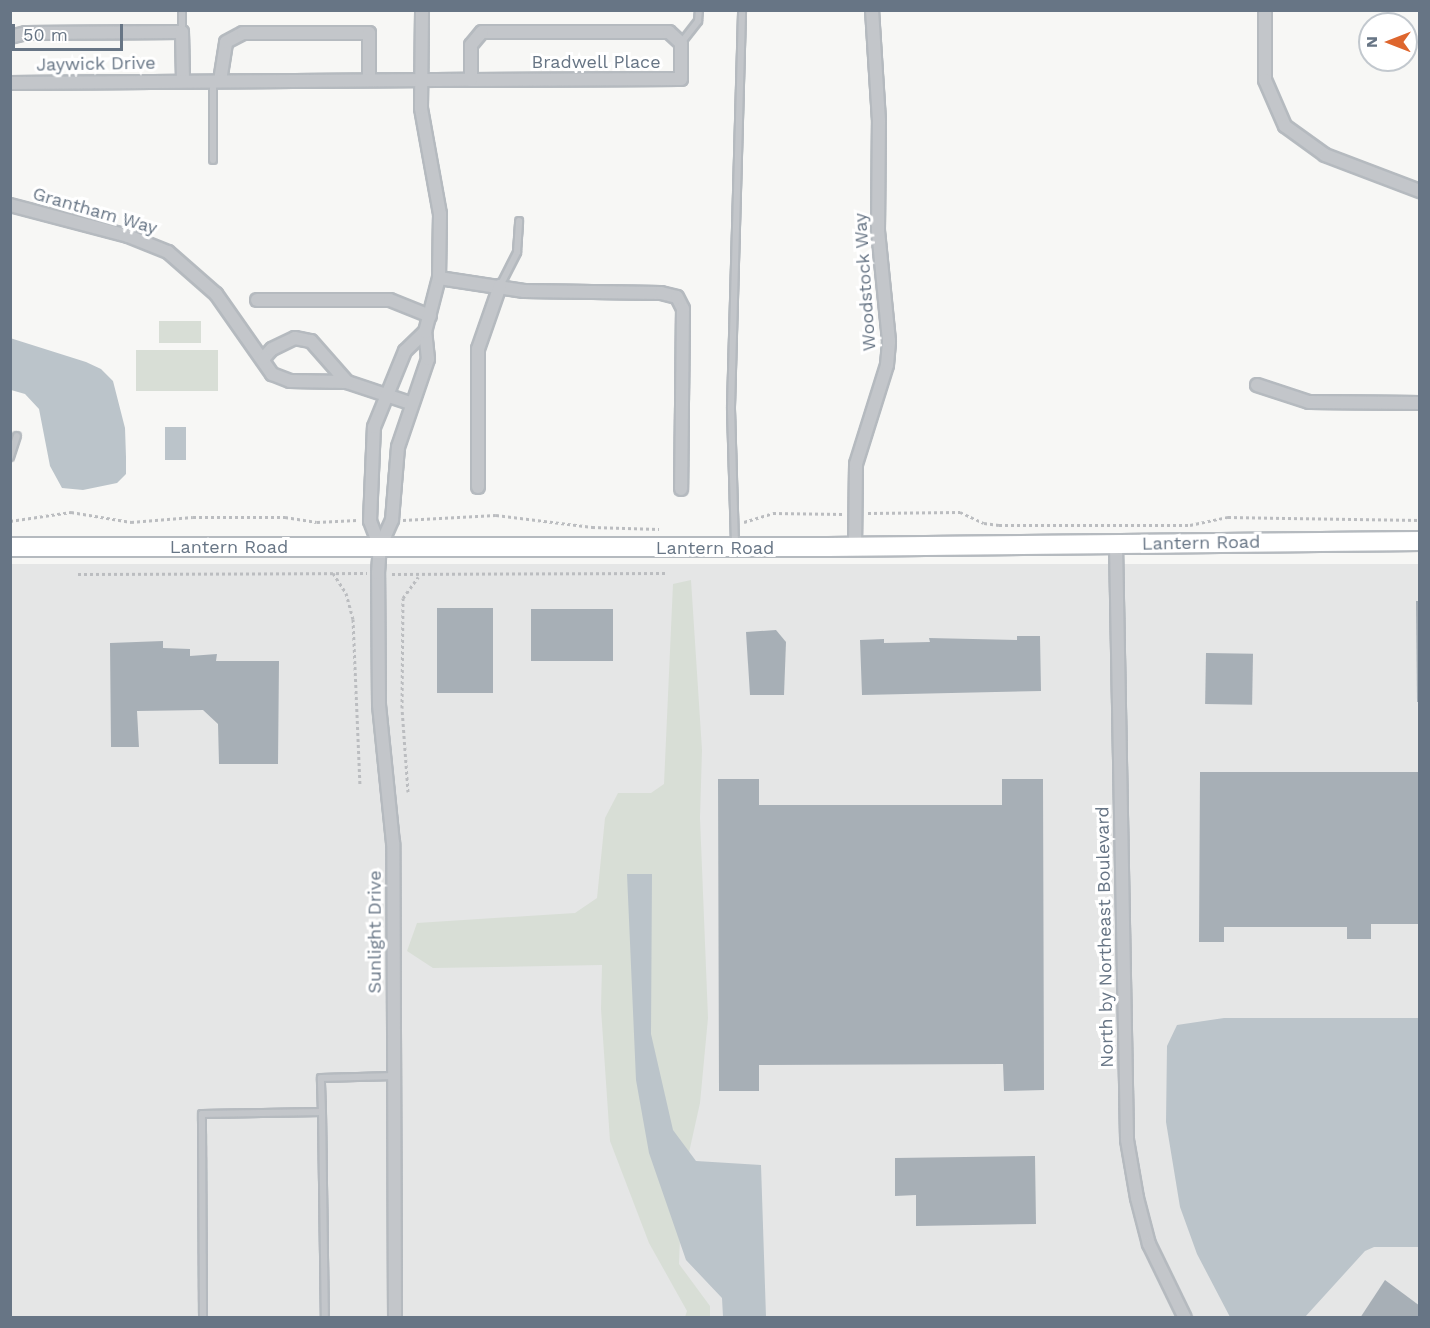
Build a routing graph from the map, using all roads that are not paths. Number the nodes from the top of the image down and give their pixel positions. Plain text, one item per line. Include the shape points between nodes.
1 (182, 10) edge
2 (422, 10) edge
3 (699, 10) edge
4 (742, 10) edge
5 (872, 10) edge
6 (1265, 10) edge
7 (182, 32) junction
8 (10, 37) edge
9 (681, 43) junction
10 (369, 80) junction
11 (420, 80) junction
12 (471, 80) junction
13 (183, 81) junction
14 (217, 81) junction
15 (10, 83) edge
16 (213, 160) dead end
17 (1419, 191) edge
18 (10, 205) edge
19 (519, 221) dead end
20 (439, 278) junction
21 (500, 286) junction
22 (257, 300) dead end
23 (430, 316) junction
24 (425, 332) junction
25 (263, 359) junction
26 (347, 382) junction
27 (1257, 385) dead end
28 (385, 395) junction
29 (410, 403) junction
30 (1419, 403) edge
31 (17, 436) dead end
32 (10, 457) edge
33 (478, 487) dead end
34 (681, 489) dead end
35 (1419, 541) edge
36 (1116, 544) junction
37 (10, 547) edge
38 (380, 547) junction
39 (735, 547) junction
40 (855, 547) junction
41 (394, 1076) junction
42 (322, 1112) junction
43 (203, 1317) edge
44 (325, 1317) edge
45 (395, 1317) edge
46 (1185, 1317) edge

1 - 7 lane
2 - 11 street
3 - 9 lane via 698,21
4 - 39 lane via 731,395
5 - 40 street, Woodstock Way via 879,121 878,230 889,341 885,372 856,464
6 - 17 street via 1265,80 1285,126 1325,155
7 - 8 street, Jaywick Drive via 26,33
7 - 13 street, Jaywick Drive
9 - 12 street, Bradwell Place via 681,79
9 - 12 street, Bradwell Place via 669,32 482,32 471,45
10 - 11 street, Bradwell Place
10 - 14 street, Bradwell Place
10 - 14 street via 369,33 243,33 226,42
11 - 12 street, Bradwell Place
11 - 20 street via 424,129 440,214
13 - 14 street, Jaywick Drive
13 - 15 street, Jaywick Drive
14 - 16 lane
18 - 25 street, Grantham Way via 128,236 168,252 216,294
19 - 21 lane via 517,252
20 - 21 street
20 - 23 street
21 - 33 street via 478,349
21 - 34 street via 524,291 661,293 677,297 683,309
22 - 23 street via 390,300
23 - 24 street
24 - 28 street via 405,351
24 - 29 street via 428,359
25 - 26 street, Grantham Way via 272,374 290,381
25 - 26 street, Grantham Way via 272,348 295,338 311,342
26 - 28 street, Grantham Way
27 - 30 street via 1310,402
28 - 29 street, Grantham Way
28 - 38 street via 372,443 370,521
29 - 38 street via 396,464 392,520
31 - 32 lane
35 - 36 street, Lantern Road
36 - 40 street, Lantern Road
36 - 46 street, North by Northeast Boulevard via 1127,1140 1149,1244
37 - 38 street, Lantern Road
38 - 39 street, Lantern Road
38 - 41 street, Sunlight Drive via 379,705 393,843
39 - 40 street, Lantern Road
41 - 42 lane via 321,1078
41 - 45 street, Sunlight Drive
42 - 43 lane via 202,1114
42 - 44 lane

